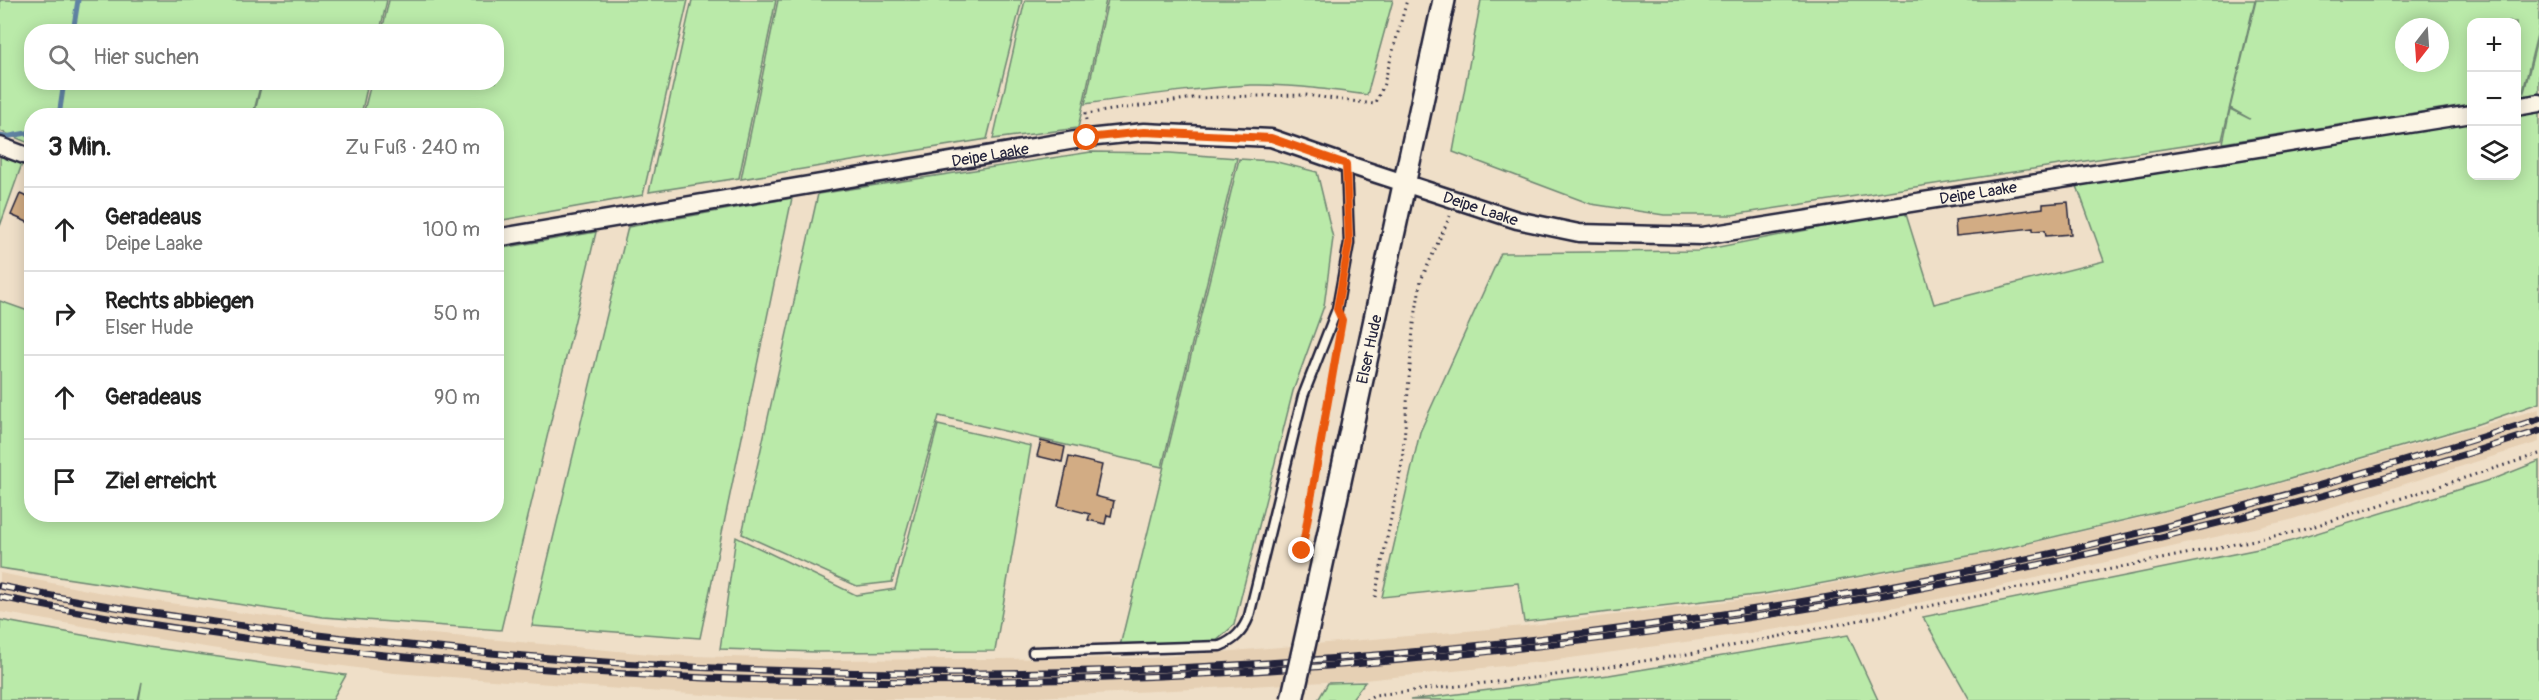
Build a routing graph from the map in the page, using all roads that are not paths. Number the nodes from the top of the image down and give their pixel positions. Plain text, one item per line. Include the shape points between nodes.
1 (1444, 0) edge
2 (2539, 103) edge
3 (2521, 106) edge
4 (2467, 115) edge
5 (0, 146) edge
6 (24, 155) edge
7 (1346, 164) junction
8 (1404, 182) junction
9 (504, 237) edge
10 (1033, 652) dead end
11 (1292, 700) edge

1 - 8 street, Elser Hude
2 - 3 street
4 - 8 street, Deipe Laake via 1702,236 1579,233 1517,220
5 - 6 street
7 - 8 street, Deipe Laake
7 - 9 street, Deipe Laake via 1271,138 1144,132 1087,138
7 - 10 lane via 1349,243 1337,309 1303,396 1245,626 1220,646
8 - 11 street, Elser Hude, bridge

